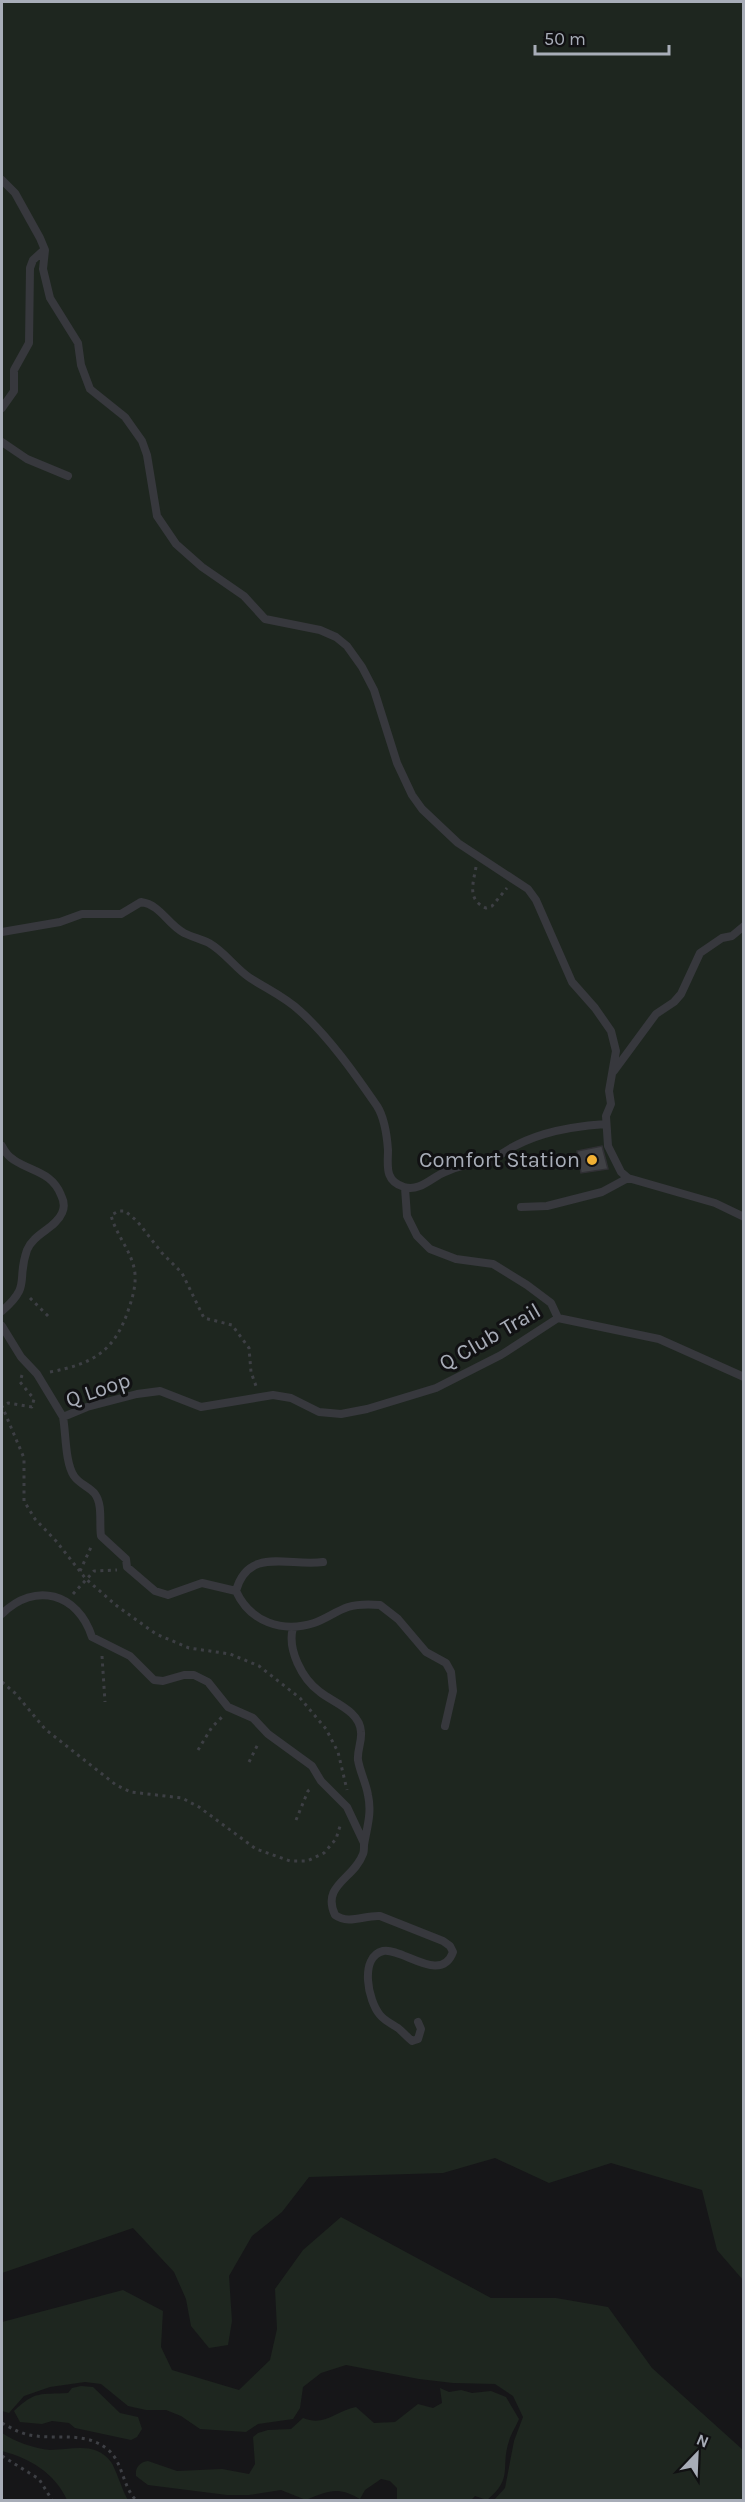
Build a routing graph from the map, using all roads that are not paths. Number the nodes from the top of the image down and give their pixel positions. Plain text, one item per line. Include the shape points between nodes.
1 (2, 180) edge
2 (43, 269) junction
3 (2, 408) edge
4 (2, 442) edge
5 (68, 476) dead end
6 (744, 926) edge
7 (2, 932) edge
8 (613, 1072) junction
9 (606, 1124) junction
10 (2, 1146) edge
11 (628, 1178) junction
12 (405, 1188) junction
13 (521, 1207) dead end
14 (744, 1217) edge
15 (2, 1311) edge
16 (558, 1318) junction
17 (2, 1326) edge
18 (744, 1377) edge
19 (320, 1412) joint
20 (63, 1417) junction
21 (323, 1562) dead end
22 (236, 1591) junction
23 (2, 1614) edge
24 (293, 1628) junction
25 (445, 1726) dead end
26 (364, 1844) junction
27 (418, 2022) dead end

1 - 2 lane via 15,193 40,238 45,250
2 - 3 lane via 44,250 30,268 29,343 14,370 14,391
2 - 8 lane via 50,298 78,343 90,389 125,417 142,441 157,516 166,530 186,554 244,597 265,619 320,630 347,646 374,690 397,763 412,795 440,828 528,889 536,900 572,982 611,1031 616,1052
4 - 5 lane via 27,459
6 - 8 lane via 700,953 681,994 656,1014
7 - 12 lane via 82,914 121,914 141,902 158,908 172,926 209,943 250,978 300,1010 319,1031 382,1115 388,1172 391,1179
8 - 9 lane
9 - 11 lane via 608,1146
9 - 12 lane via 538,1135 516,1144 489,1163 452,1169 422,1185
10 - 15 lane via 13,1160 51,1179 63,1201 58,1220 28,1249 18,1296
11 - 13 lane via 602,1192 547,1206
11 - 14 lane via 716,1203
12 - 16 lane via 407,1216 417,1236 430,1249 456,1259 493,1264 551,1303
16 - 18 lane, Q Club Trail via 659,1339
16 - 19 lane, Q Club Trail via 501,1355 436,1388 367,1409
17 - 20 lane
19 - 20 lane, Q Loop via 291,1398 273,1395 201,1407 160,1391 87,1407
20 - 22 lane, Q Loop via 65,1448 74,1476 95,1494 101,1536 126,1559 127,1567 155,1591 168,1595 202,1583
21 - 22 lane via 268,1560 242,1575
22 - 24 lane via 246,1609 258,1618
23 - 26 lane via 19,1599 32,1595 67,1601 88,1625 92,1636 130,1656 154,1680 194,1675 208,1682 228,1707 247,1714 312,1766 347,1807
24 - 25 lane via 345,1608 380,1605 398,1618 426,1652 446,1663 452,1672 453,1690
24 - 26 lane via 292,1648 311,1684 349,1712 360,1726 358,1759 370,1811
26 - 27 lane via 353,1870 331,1897 335,1915 341,1920 380,1916 443,1941 453,1952 442,1964 417,1962 388,1950 370,1963 367,1971 378,2014 412,2041 421,2034

